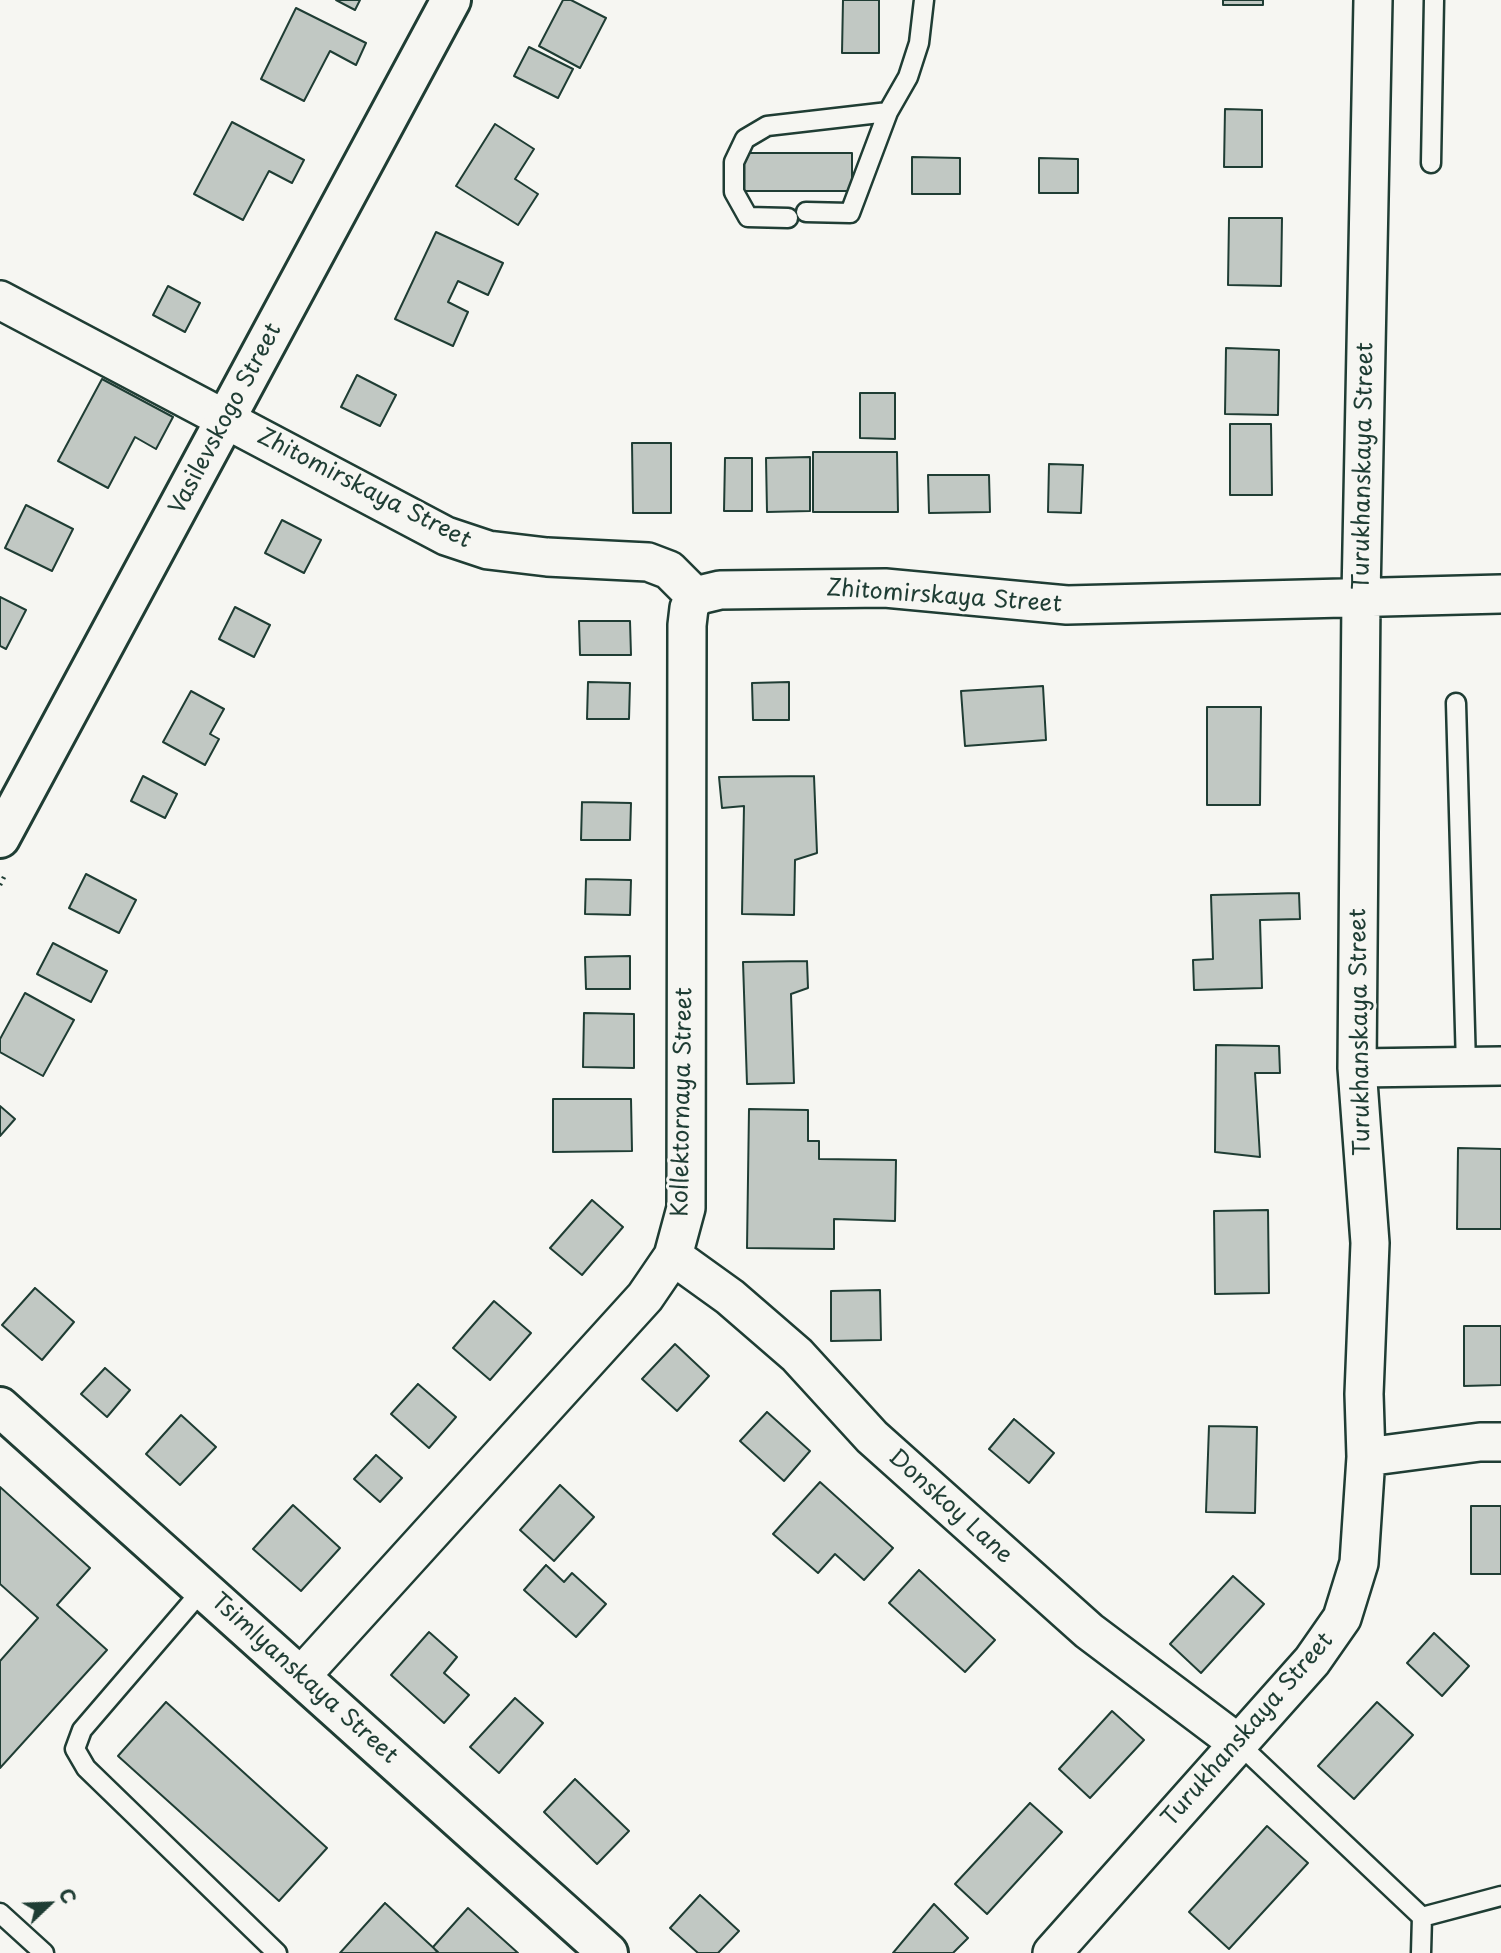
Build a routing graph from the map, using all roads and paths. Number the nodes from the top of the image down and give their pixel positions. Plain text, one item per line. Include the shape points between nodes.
1 (452, 0) edge
2 (924, 0) edge
3 (1373, 0) edge
4 (1434, 0) edge
5 (888, 112) junction
6 (1431, 163) dead end
7 (806, 212) dead end
8 (788, 218) dead end
9 (0, 300) edge
10 (226, 419) junction
11 (1501, 594) edge
12 (695, 596) junction
13 (1361, 596) junction
14 (1456, 703) dead end
15 (0, 838) edge
16 (1484, 1066) edge
17 (1357, 1068) junction
18 (673, 1256) junction
19 (0, 1407) edge
20 (1501, 1442) edge
21 (1366, 1457) junction
22 (204, 1588) junction
23 (301, 1676) junction
24 (1239, 1744) junction
25 (1501, 1896) edge
26 (0, 1913) edge
27 (1422, 1917) junction
28 (44, 1953) edge
29 (277, 1953) edge
30 (608, 1953) edge
31 (1052, 1953) edge
32 (1421, 1953) edge

1 - 10 street, Vasilevskogo Street
2 - 5 lane via 916,55
3 - 13 street, Turukhanskaya Street
4 - 6 lane
5 - 7 lane via 850,213
5 - 8 lane via 767,126 745,139 734,162 734,192 743,209 748,217
9 - 10 street, Zhitomirskaya Street
10 - 12 street, Zhitomirskaya Street via 446,536 488,550 648,562 669,570
10 - 15 street, Vasilevskogo Street
11 - 13 street, Zhitomirskaya Street
12 - 13 street, Zhitomirskaya Street via 720,590 885,588 1067,605
12 - 18 street, Kollektornaya Street via 687,625 686,1208
13 - 17 street, Turukhanskaya Street
14 - 16 lane
16 - 17 street
17 - 21 street, Turukhanskaya Street via 1370,1243
18 - 23 street, Kollektornaya Street via 645,1297
18 - 24 street, Donskoy Lane via 730,1297 797,1355 872,1437 1088,1631
19 - 22 street, Tsimlyanskaya Street
20 - 21 street
21 - 24 street, Turukhanskaya Street via 1359,1563 1342,1618 1312,1661
22 - 23 street, Tsimlyanskaya Street
22 - 29 lane via 82,1730 75,1749 86,1768
23 - 30 street, Tsimlyanskaya Street
24 - 27 lane
24 - 31 street, Turukhanskaya Street
25 - 27 lane
26 - 28 lane
27 - 32 lane

